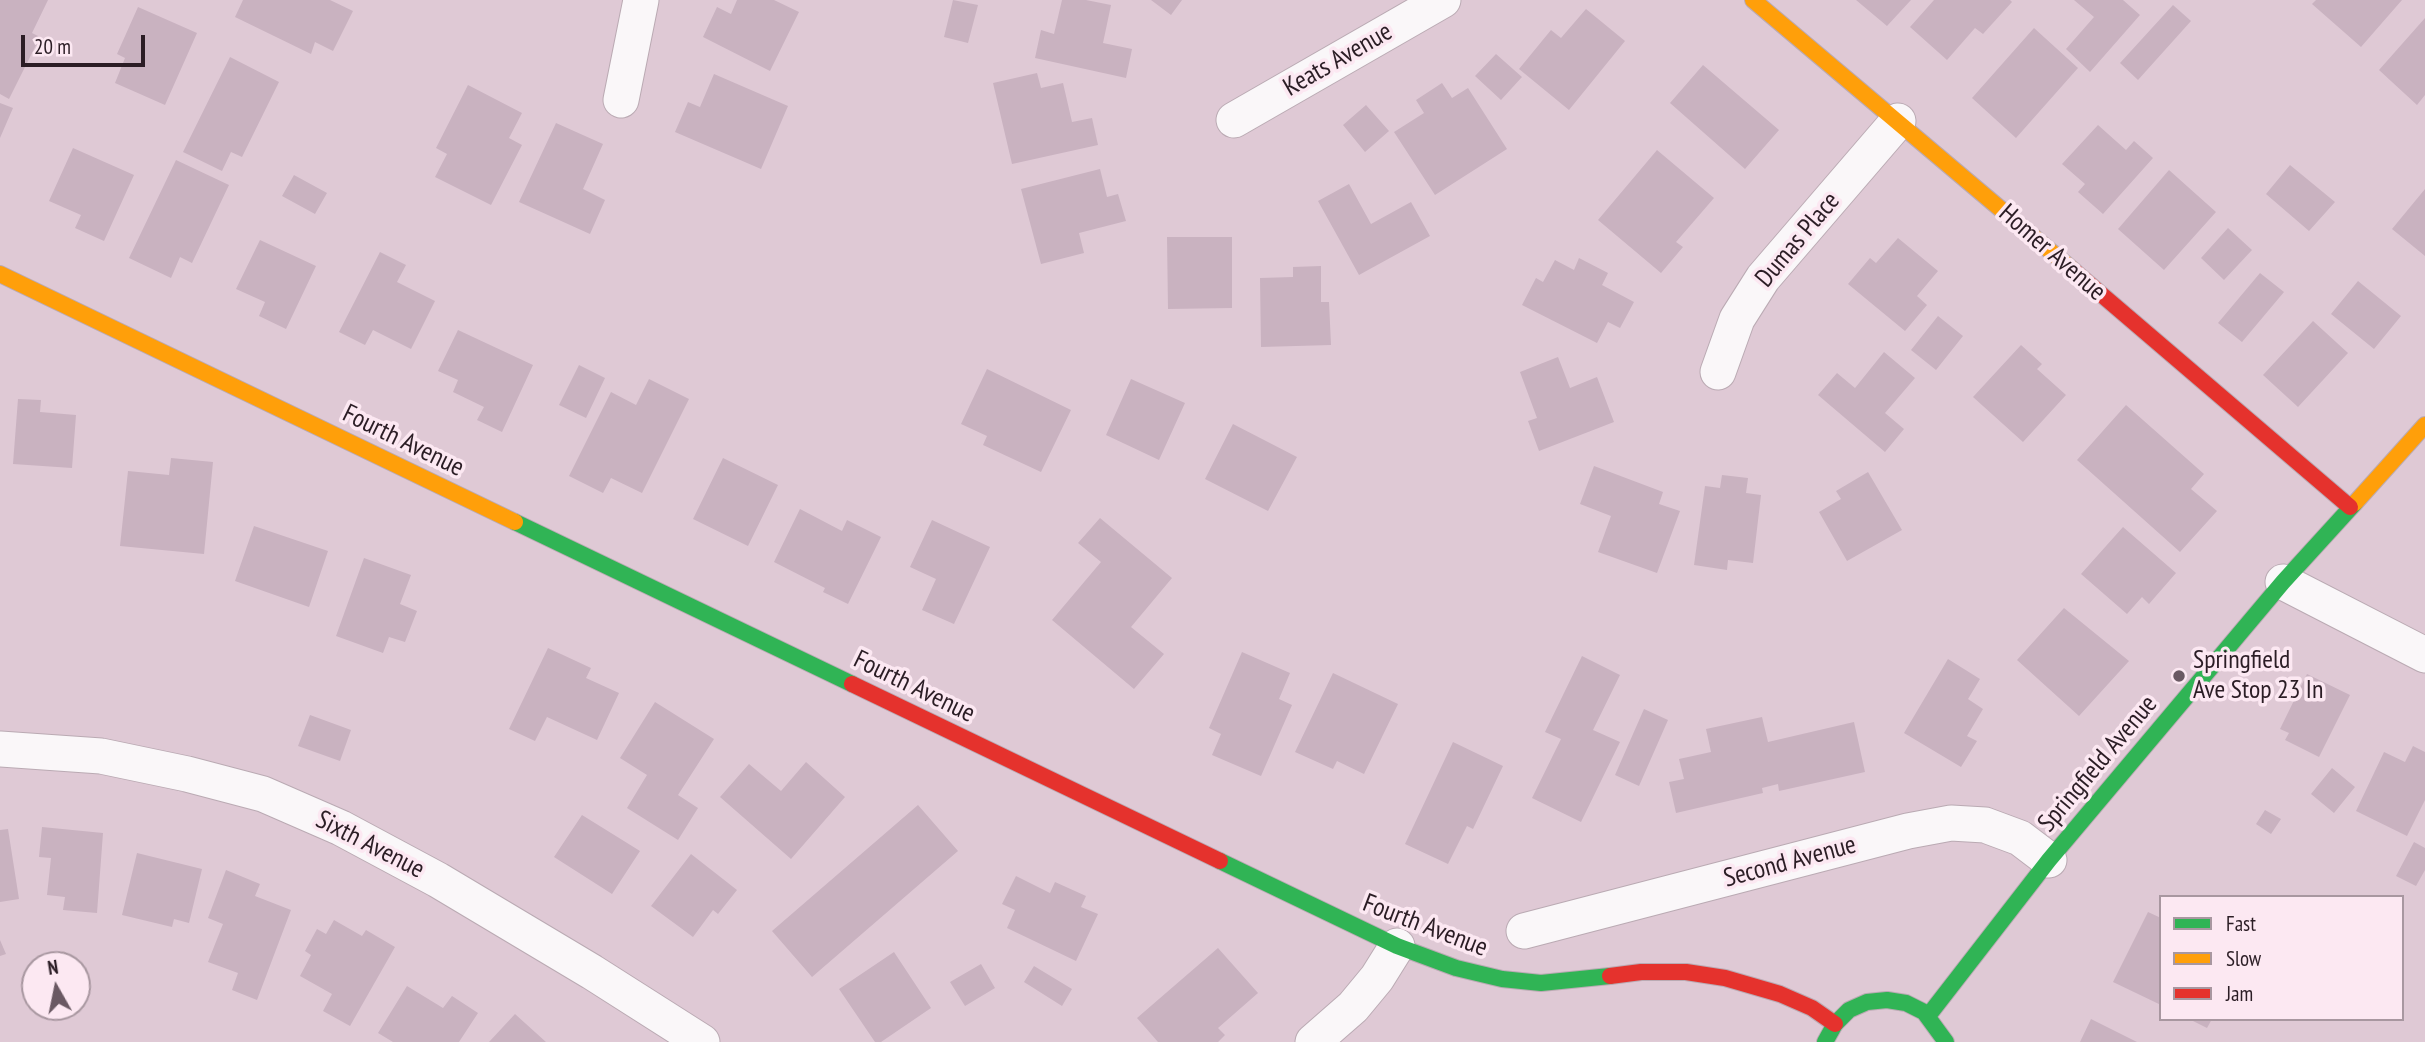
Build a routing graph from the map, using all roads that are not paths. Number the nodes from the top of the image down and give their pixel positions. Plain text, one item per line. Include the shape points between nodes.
1 (640, 0) edge
2 (1443, 0) edge
3 (1753, 0) edge
4 (621, 100) dead end
5 (1234, 120) dead end
6 (1898, 121) junction
7 (0, 274) edge
8 (1718, 372) dead end
9 (2425, 425) edge
10 (2350, 508) junction
11 (2283, 582) junction
12 (2425, 655) edge
13 (0, 749) edge
14 (2049, 860) junction
15 (1524, 931) dead end
16 (1397, 946) junction
17 (1928, 1016) junction
18 (1835, 1024) junction
19 (702, 1042) edge
20 (1313, 1042) edge
21 (1825, 1042) edge
22 (1946, 1042) edge

1 - 4 street
2 - 5 street, Keats Avenue
3 - 6 street, Homer Avenue
6 - 8 street, Dumas Place via 1763,278 1737,319
6 - 10 street, Homer Avenue
7 - 16 street, Fourth Avenue
9 - 10 street, Springfield Avenue
10 - 11 street, Springfield Avenue
11 - 12 street
11 - 14 street, Springfield Avenue
13 - 19 street, Sixth Avenue via 102,756 263,794 341,828 438,880
14 - 15 street, Second Avenue via 2020,838 1986,825 1951,823
14 - 17 street, Springfield Avenue
16 - 18 street, Fourth Avenue via 1456,968 1541,983 1641,972 1725,978 1780,994
16 - 20 street via 1353,1007
17 - 18 street via 1906,1003 1887,999 1849,1010
17 - 22 street
18 - 21 street

